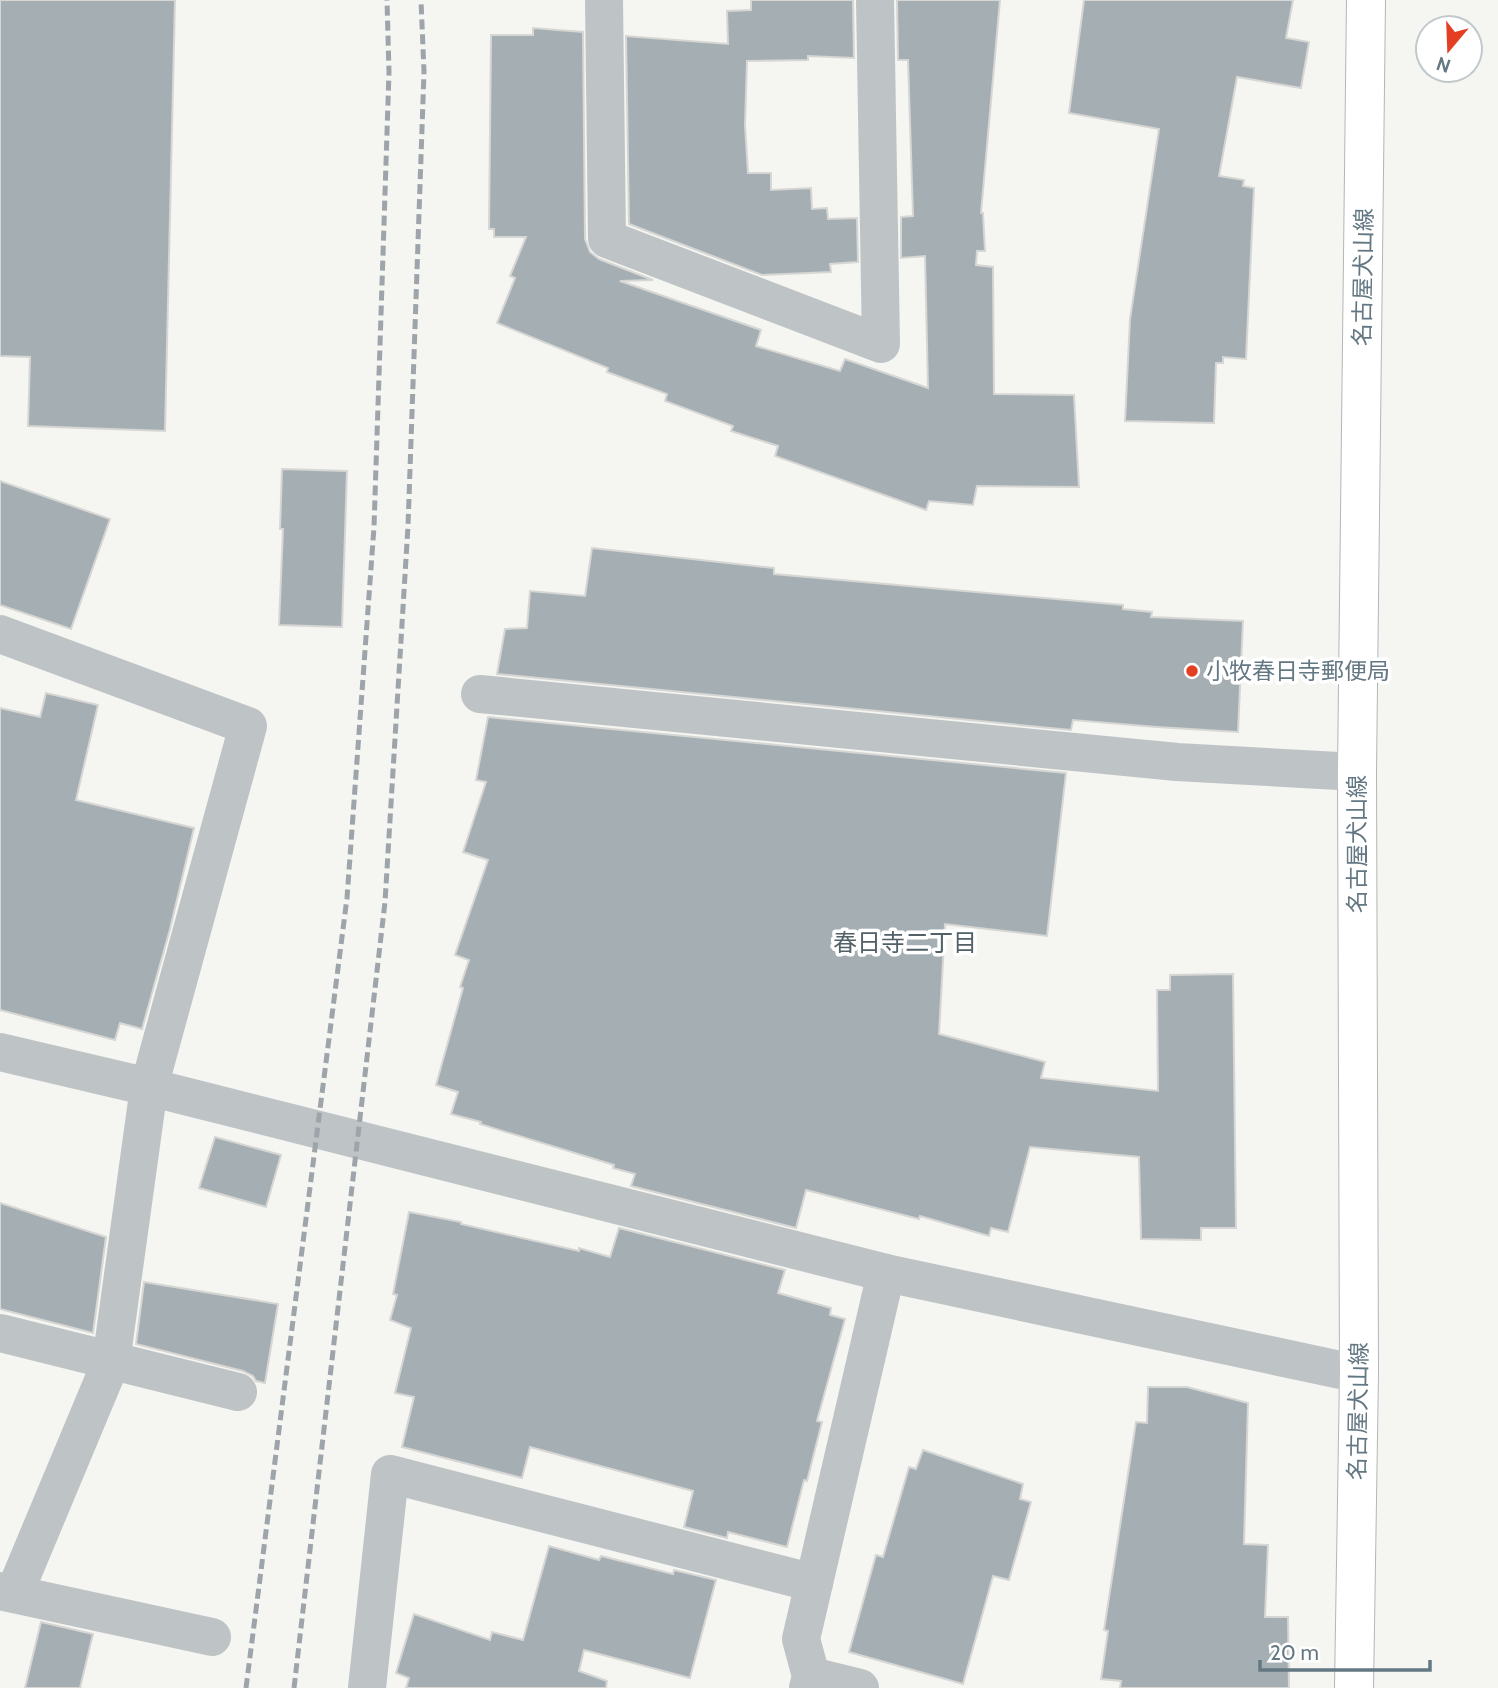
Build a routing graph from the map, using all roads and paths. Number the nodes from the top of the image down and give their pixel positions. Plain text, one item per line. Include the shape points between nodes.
1 (604, 0) edge
2 (875, 0) edge
3 (1366, 0) edge
4 (0, 634) edge
5 (480, 695) dead end
6 (1357, 772) junction
7 (0, 1052) edge
8 (149, 1087) junction
9 (886, 1273) junction
10 (0, 1333) edge
11 (111, 1362) junction
12 (1359, 1374) junction
13 (238, 1392) dead end
14 (814, 1583) junction
15 (7, 1592) edge
16 (212, 1637) dead end
17 (809, 1682) edge
18 (367, 1688) edge
19 (860, 1688) edge
20 (1354, 1688) edge

1 - 2 street via 607,239 881,344
3 - 6 main road, 名古屋犬山線
4 - 8 street via 248,726
5 - 6 street via 1177,762
6 - 12 main road, 名古屋犬山線
7 - 8 street
8 - 9 street
8 - 11 street
9 - 12 street
9 - 14 street
10 - 11 street
11 - 13 street
11 - 15 street
12 - 20 main road, 名古屋犬山線
14 - 17 street via 801,1639
14 - 18 street via 390,1474
15 - 16 street
17 - 19 street

